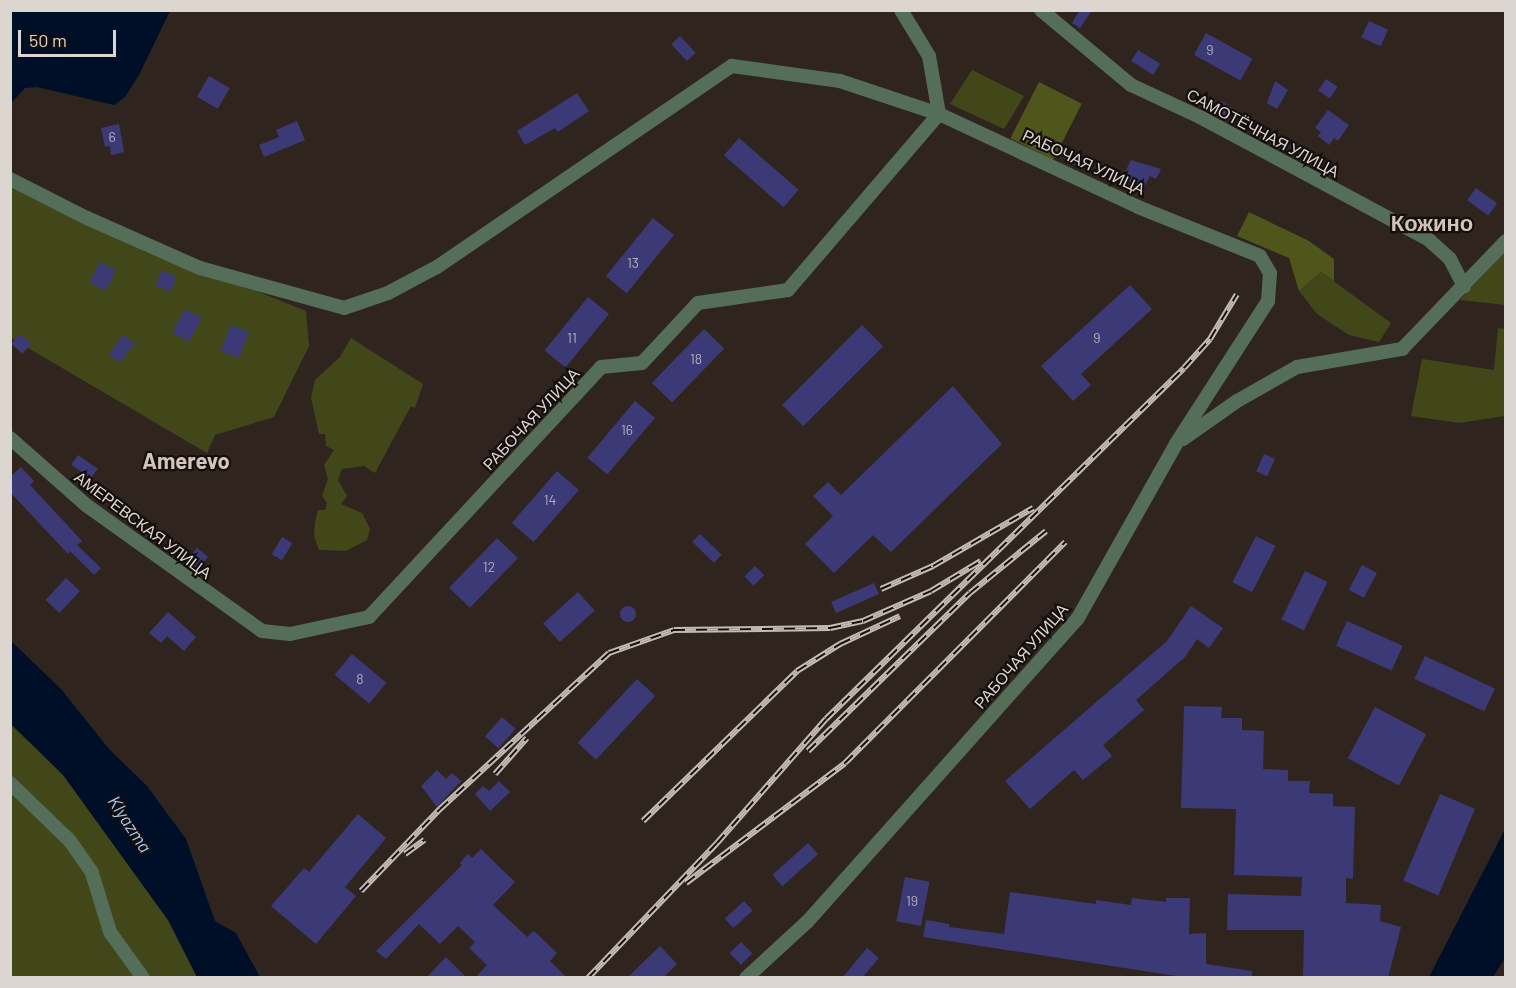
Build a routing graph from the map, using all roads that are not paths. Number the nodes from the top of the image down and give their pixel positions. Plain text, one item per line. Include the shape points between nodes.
1 (901, 10) edge
2 (1041, 10) edge
3 (939, 114) junction
4 (10, 179) edge
5 (1506, 241) edge
6 (1464, 287) junction
7 (10, 438) edge
8 (1176, 444) junction
9 (262, 631) joint
10 (10, 783) edge
11 (143, 978) edge
12 (746, 978) edge

1 - 3 street via 929,56
2 - 6 street, САМОТЁЧНАЯ УЛИЦА via 1131,86 1200,117 1429,240 1450,259
3 - 4 street via 840,81 732,66 437,267 388,292 344,308 201,268
3 - 8 street, РАБОЧАЯ УЛИЦА via 1138,207 1260,256 1270,273 1268,301
3 - 9 street, РАБОЧАЯ УЛИЦА via 788,290 698,303 642,363 601,368 369,617 290,634
5 - 6 street
6 - 8 street via 1402,349 1297,367 1237,401
7 - 9 street, АМЕРЕВСКАЯ УЛИЦА via 86,505
8 - 12 street, РАБОЧАЯ УЛИЦА via 1078,618 790,938
10 - 11 street via 70,841 92,873 110,932

